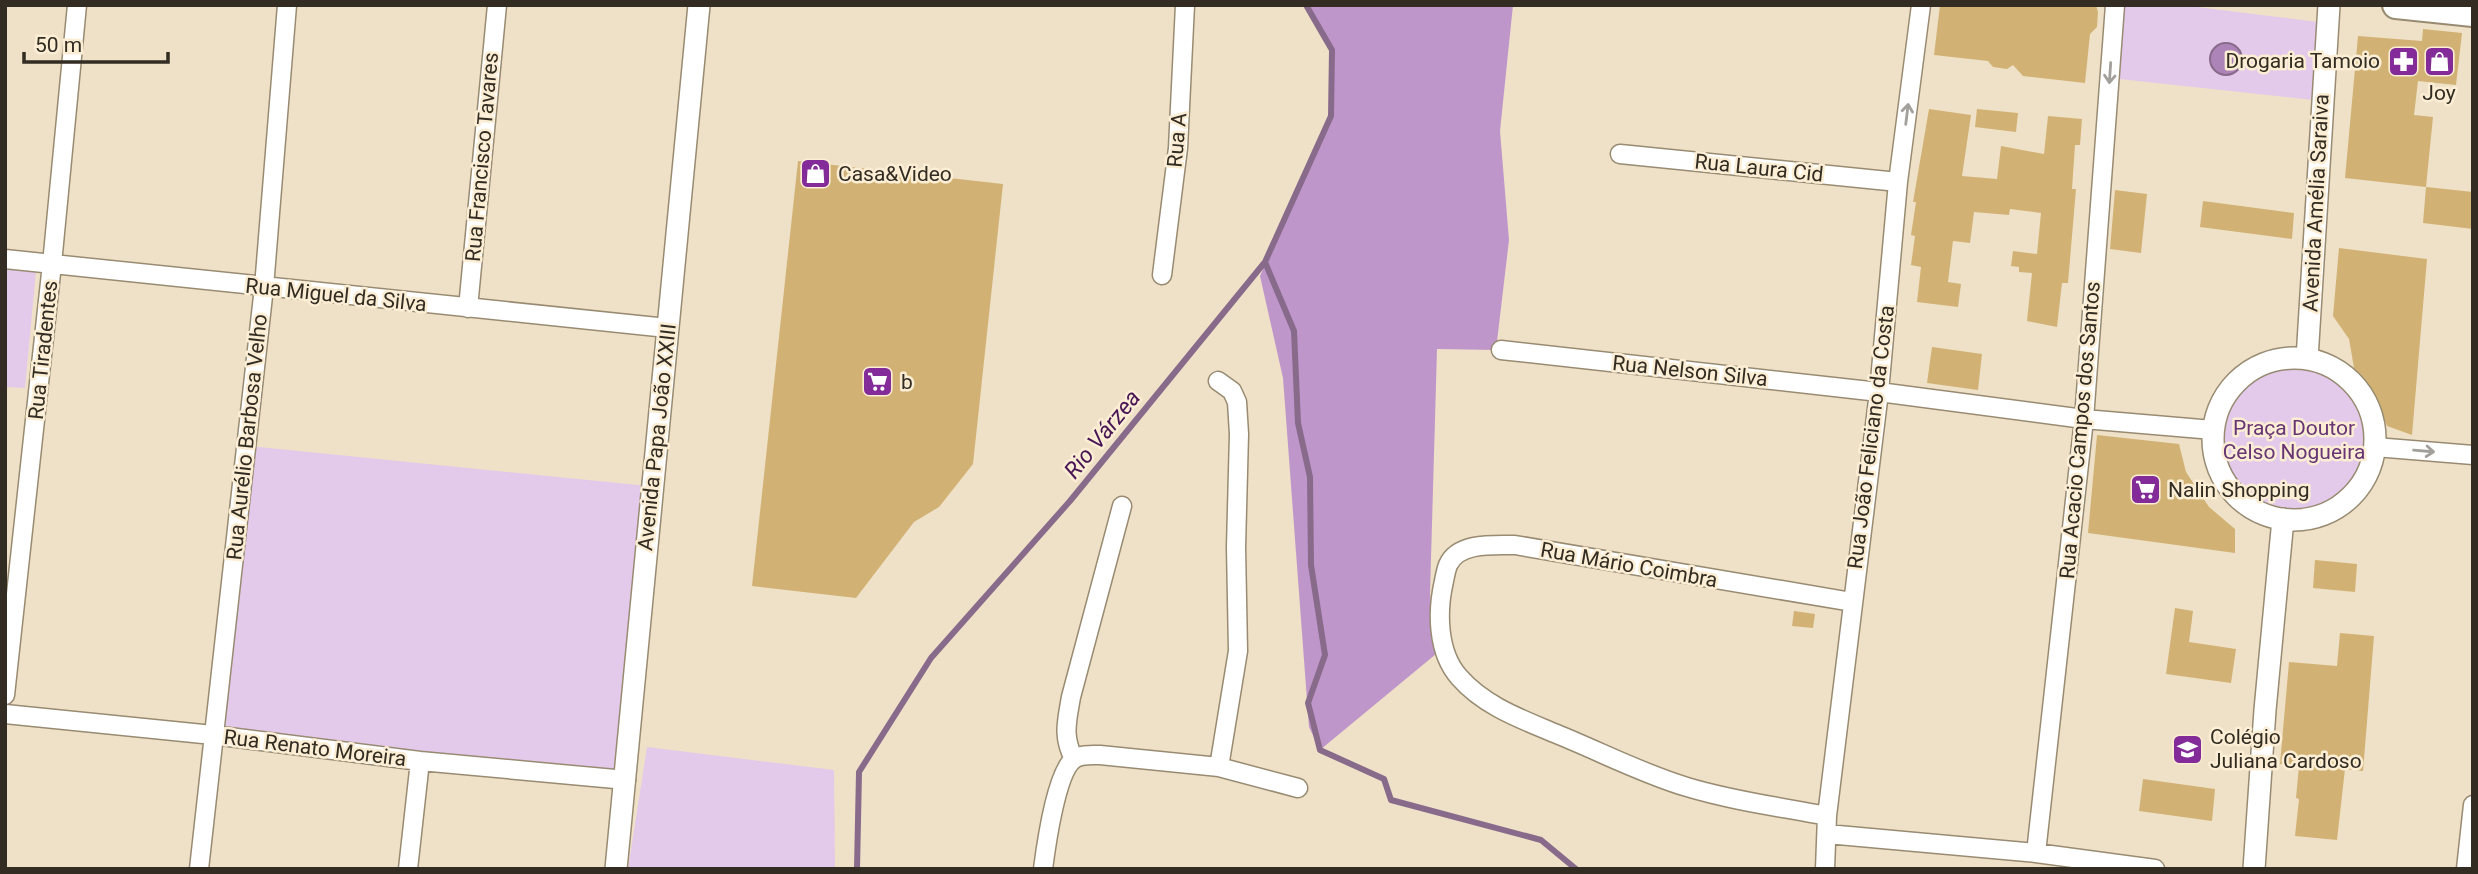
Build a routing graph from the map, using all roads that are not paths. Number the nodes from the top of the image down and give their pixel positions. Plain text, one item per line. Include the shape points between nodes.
1 (77, 5) edge
2 (287, 5) edge
3 (496, 5) edge
4 (699, 5) edge
5 (1185, 5) edge
6 (1921, 5) edge
7 (2115, 5) edge
8 (2329, 5) edge
9 (2396, 5) edge
10 (2473, 13) edge
11 (1620, 154) dead end
12 (1898, 182) junction
13 (5, 259) edge
14 (52, 264) junction
15 (1163, 275) dead end
16 (264, 287) junction
17 (468, 308) junction
18 (667, 328) junction
19 (1501, 350) dead end
20 (2307, 359) junction
21 (1218, 381) dead end
22 (1878, 392) junction
23 (2084, 419) junction
24 (2213, 430) junction
25 (2375, 447) junction
26 (2473, 455) edge
27 (1122, 506) dead end
28 (2283, 519) junction
29 (1852, 602) junction
30 (5, 695) edge
31 (5, 714) edge
32 (213, 735) junction
33 (1074, 759) junction
34 (420, 761) junction
35 (1219, 767) junction
36 (626, 780) junction
37 (1298, 788) dead end
38 (2473, 805) edge
39 (1827, 825) junction
40 (2036, 853) junction
41 (199, 869) edge
42 (408, 869) edge
43 (616, 869) edge
44 (1043, 869) edge
45 (1825, 869) edge
46 (2155, 869) edge
47 (2254, 869) edge
48 (2466, 869) edge

1 - 14 street, Rua Tiradentes
2 - 16 street, Rua Aurélio Barbosa Velho
3 - 17 street, Rua Francisco Tavares
4 - 18 street, Avenida Papa João XXIII
5 - 15 street, Rua A via 1178,148
12 -> 6 street, Rua João Feliciano da Costa
7 -> 23 street, Rua Acacio Campos dos Santos
8 - 20 street, Avenida Amélia Saraiva
9 - 10 main road
11 - 12 street, Rua Laura Cid
12 - 22 street, Rua João Feliciano da Costa
13 - 14 street, Rua Miguel da Silva
14 - 16 street, Rua Miguel da Silva
14 - 30 street, Rua Tiradentes
16 - 17 street, Rua Miguel da Silva
16 - 32 street, Rua Aurélio Barbosa Velho
17 - 18 street, Rua Miguel da Silva
18 - 36 street, Avenida Papa João XXIII
19 - 22 street, Rua Nelson Silva
20 - 24 street via 2274,361 2245,375 2223,399
20 - 25 street via 2333,368 2354,385 2369,408
21 - 35 street via 1232,391 1237,402 1239,434 1238,651
22 - 23 street, Rua Nelson Silva
22 - 29 street, Rua João Feliciano da Costa
23 - 24 street, Rua Nelson Silva
23 - 40 street, Rua Acacio Campos dos Santos
24 - 28 street via 2216,461 2230,489 2254,509
25 -> 26 street
25 - 28 street via 2363,482 2337,508 2302,520
27 - 33 street via 1070,697 1065,729
28 - 47 street
29 - 39 street, Rua João Feliciano da Costa
29 - 39 street, Rua Mário Coimbra via 1515,545 1462,551 1448,564 1440,600 1447,657 1458,676 1504,712 1686,786
31 - 32 street, Rua Renato Moreira
32 - 34 street, Rua Renato Moreira
32 - 41 street, Rua Aurélio Barbosa Velho
33 - 35 street via 1100,754
33 - 44 street via 1061,781
34 - 36 street, Rua Renato Moreira
34 - 42 street
35 - 37 street
36 - 43 street, Avenida Papa João XXIII
38 - 48 street
39 - 40 street, Rua Mário Coimbra
39 - 45 street, Rua João Feliciano da Costa
40 - 46 street, Rua Mário Coimbra

